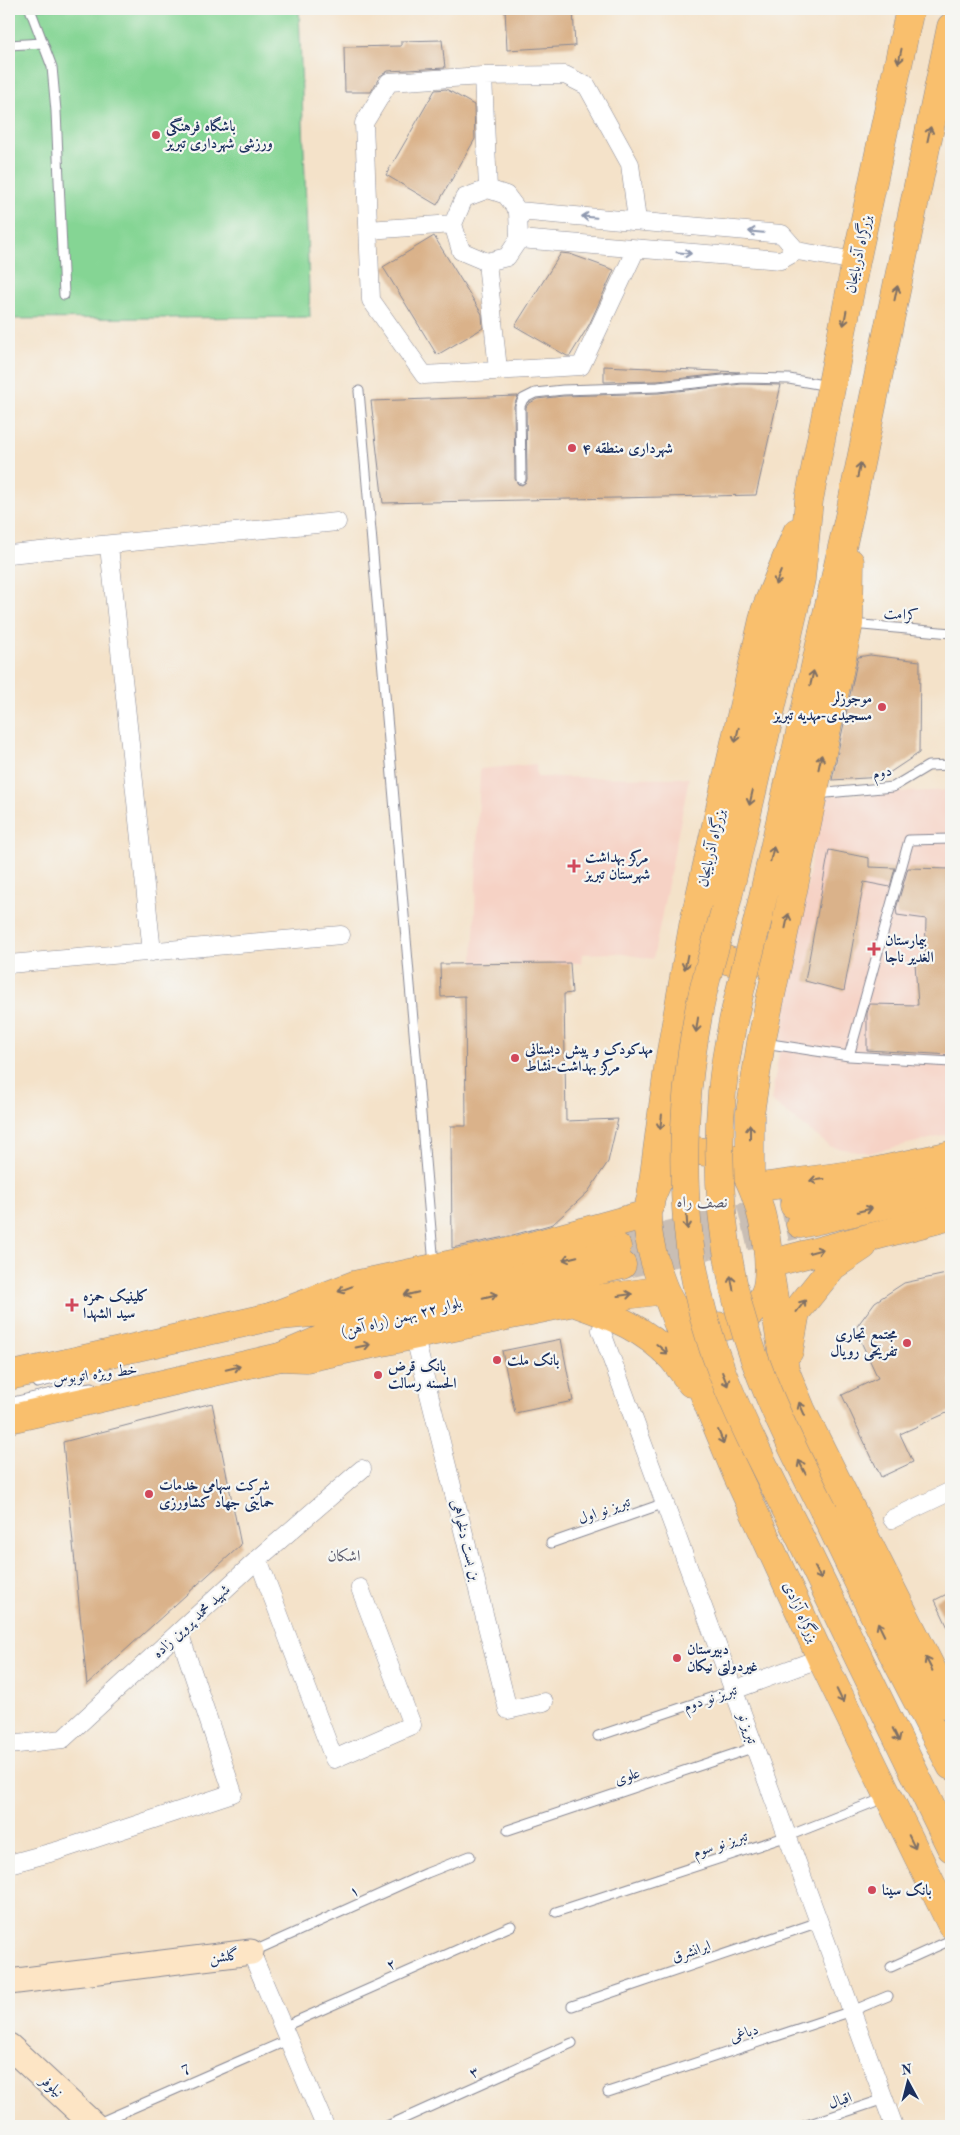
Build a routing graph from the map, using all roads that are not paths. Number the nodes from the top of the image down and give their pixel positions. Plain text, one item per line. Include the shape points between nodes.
1 (30, 9) edge
2 (910, 9) edge
3 (951, 27) edge
4 (43, 43) junction
5 (9, 45) edge
6 (483, 76) junction
7 (488, 189) junction
8 (518, 211) junction
9 (637, 221) junction
10 (453, 224) junction
11 (368, 230) junction
12 (519, 239) junction
13 (636, 249) junction
14 (797, 251) junction
15 (856, 261) junction
16 (486, 262) junction
17 (64, 294) dead end
18 (498, 370) junction
19 (831, 387) junction
20 (359, 391) dead end
21 (521, 479) dead end
22 (809, 500) junction
23 (850, 512) junction
24 (337, 522) dead end
25 (109, 546) junction
26 (9, 554) edge
27 (849, 624) junction
28 (951, 633) edge
29 (951, 764) edge
30 (814, 794) junction
31 (951, 839) edge
32 (693, 926) junction
33 (341, 935) dead end
34 (782, 949) junction
35 (152, 952) junction
36 (9, 964) edge
37 (761, 1043) junction
38 (849, 1056) junction
39 (951, 1062) edge
40 (951, 1155) edge
41 (951, 1169) edge
42 (752, 1185) junction
43 (951, 1190) edge
44 (649, 1210) junction
45 (951, 1216) edge
46 (886, 1232) junction
47 (769, 1265) junction
48 (434, 1268) junction
49 (665, 1292) junction
50 (574, 1302) junction
51 (270, 1317) junction
52 (602, 1330) dead end
53 (414, 1334) junction
54 (178, 1339) junction
55 (280, 1357) junction
56 (785, 1370) junction
57 (186, 1378) junction
58 (18, 1380) edge
59 (9, 1403) edge
60 (709, 1407) junction
61 (9, 1419) edge
62 (362, 1469) dead end
63 (951, 1491) edge
64 (665, 1503) junction
65 (834, 1504) junction
66 (892, 1519) dead end
67 (796, 1529) joint
68 (765, 1533) junction
69 (551, 1544) dead end
70 (258, 1559) junction
71 (360, 1588) dead end
72 (179, 1632) junction
73 (822, 1658) junction
74 (734, 1690) junction
75 (544, 1702) dead end
76 (951, 1707) edge
77 (598, 1736) dead end
78 (9, 1744) edge
79 (755, 1748) junction
80 (951, 1766) edge
81 (889, 1796) junction
82 (508, 1830) dead end
83 (788, 1836) junction
84 (951, 1848) edge
85 (470, 1856) dead end
86 (9, 1864) edge
87 (556, 1912) dead end
88 (819, 1922) junction
89 (951, 1924) edge
90 (511, 1926) dead end
91 (951, 1940) edge
92 (251, 1952) junction
93 (891, 1967) dead end
94 (9, 1982) edge
95 (888, 1996) dead end
96 (572, 2006) dead end
97 (852, 2011) junction
98 (286, 2034) junction
99 (572, 2043) dead end
100 (9, 2046) edge
101 (608, 2092) dead end
102 (884, 2099) junction
103 (94, 2126) edge
104 (325, 2126) edge
105 (387, 2126) edge
106 (804, 2126) edge
107 (894, 2126) edge

1 - 4 lane
2 -> 15 main road, بزرگراه آذربایجان
23 -> 3 main road
4 - 5 lane
4 - 17 lane via 52,67 56,111
6 - 7 street
6 - 9 street via 566,75 587,86 630,164
6 - 11 street via 389,82 364,123
7 - 8 street via 506,195
7 - 10 street via 464,198
9 -> 8 street
8 - 12 street
14 -> 9 street via 782,234
10 - 11 street
10 - 16 street via 461,251
11 - 18 street via 371,300 424,375
12 - 13 street
12 - 16 street via 507,257
13 -> 14 street via 780,260
13 - 18 street via 581,366
14 - 15 street
15 -> 19 main road, بزرگراه آذربایجان
16 - 18 street
19 - 21 lane via 768,377 529,394 520,406
19 - 22 main road, بزرگراه آذربایجان
20 - 48 lane
22 -> 32 main road, بزرگراه آذربایجان via 765,611
22 -> 67 main road, بزرگراه آذربایجان, bridge via 801,580 698,1016 688,1089 684,1164 688,1238 702,1306 722,1373 753,1445
23 - 27 main road
65 -> 23 main road, bridge via 784,1430 755,1360 735,1296 723,1232 719,1158 722,1091 734,1019
24 - 25 street
25 - 26 street
25 - 35 street
27 - 28 lane, کرامت
30 -> 27 main road
29 - 30 lane, دوم via 928,766 893,787
34 -> 30 main road
31 - 38 lane via 909,840
32 - 34 main road via 706,948 730,962 758,962
32 -> 44 main road, بزرگراه آذربایجان via 669,1059
33 - 35 street
34 - 37 main road
35 - 36 street
37 - 38 lane
42 -> 37 main road via 750,1113
38 - 39 lane
40 -> 42 main road via 873,1172
41 -> 43 main road via 797,1215
42 - 44 main road via 740,1166 722,1154 697,1151 672,1161 658,1180
42 - 47 main road via 764,1226
44 - 48 main road via 513,1251
44 - 49 main road via 652,1251
45 - 46 main road
47 -> 46 main road
56 -> 46 main road via 796,1312 833,1266
47 - 49 main road via 765,1294 751,1314 727,1326 702,1326 682,1316
47 - 56 main road
48 -> 51 main road via 354,1285
50 -> 49 main road
49 - 60 main road, بزرگراه آزادی
50 - 53 main road
50 -> 60 main road via 609,1314 638,1329 672,1358
51 - 54 main road, بلوار ۲۲ بهمن (راه آهن)
55 -> 51 main road, بلوار ۲۲ بهمن (راه آهن) via 345,1329 620,1256 342,1310
52 - 64 street, تبریز نو
55 -> 53 main road via 306,1358
53 - 75 street, بن بست دلخواهی via 508,1710
54 - 58 main road, بلوار ۲۲ بهمن (راه آهن)
54 - 58 lane, خط ویژه اتوبوس via 62,1379
57 -> 55 main road, بلوار ۲۲ بهمن (راه آهن)
65 -> 56 main road
57 - 59 lane, خط ویژه اتوبوس via 65,1390
57 - 61 main road, بلوار ۲۲ بهمن (راه آهن)
60 -> 68 main road, بزرگراه آزادی
62 - 70 street, شهید محمد پروین زاده
63 - 66 street
64 - 69 lane, تبریز نو اول
64 - 74 street, تبریز نو
65 - 68 main road via 817,1491 795,1495 775,1512
76 -> 65 main road
80 -> 65 main road via 891,1650
67 -> 84 main road, بزرگراه آزادی
68 - 73 main road, بزرگراه آزادی
70 - 71 street via 334,1759 412,1725
70 - 72 street, شهید محمد پروین زاده
72 - 78 street, شهید محمد پروین زاده via 63,1739
72 - 86 street via 232,1793
73 - 74 street, تبریز نو دوم
73 -> 81 main road, بزرگراه آزادی
74 - 77 lane, تبریز نو دوم
74 - 79 street, تبریز نو
79 - 82 lane, علوی
79 - 83 street, تبریز نو
81 - 83 lane, تبریز نو سوم
81 -> 89 main road, بزرگراه آزادی
83 - 87 lane, تبریز نو سوم
83 - 88 street, تبریز نو
85 - 92 lane, ۱
88 - 96 lane, ایرانشرق
88 - 97 street, تبریز نو
90 - 98 lane, ۲
91 - 93 lane
92 - 94 street, گلشن
92 - 98 street, گلشن
95 - 97 lane, دباغی
97 - 101 lane, دباغی
97 - 102 street, تبریز نو
98 - 103 lane, 7
98 - 104 street, گلشن
99 - 105 lane, ۳
100 - 103 street, نیلوفر
102 - 106 lane, اقبال
102 - 107 street, تبریز نو

